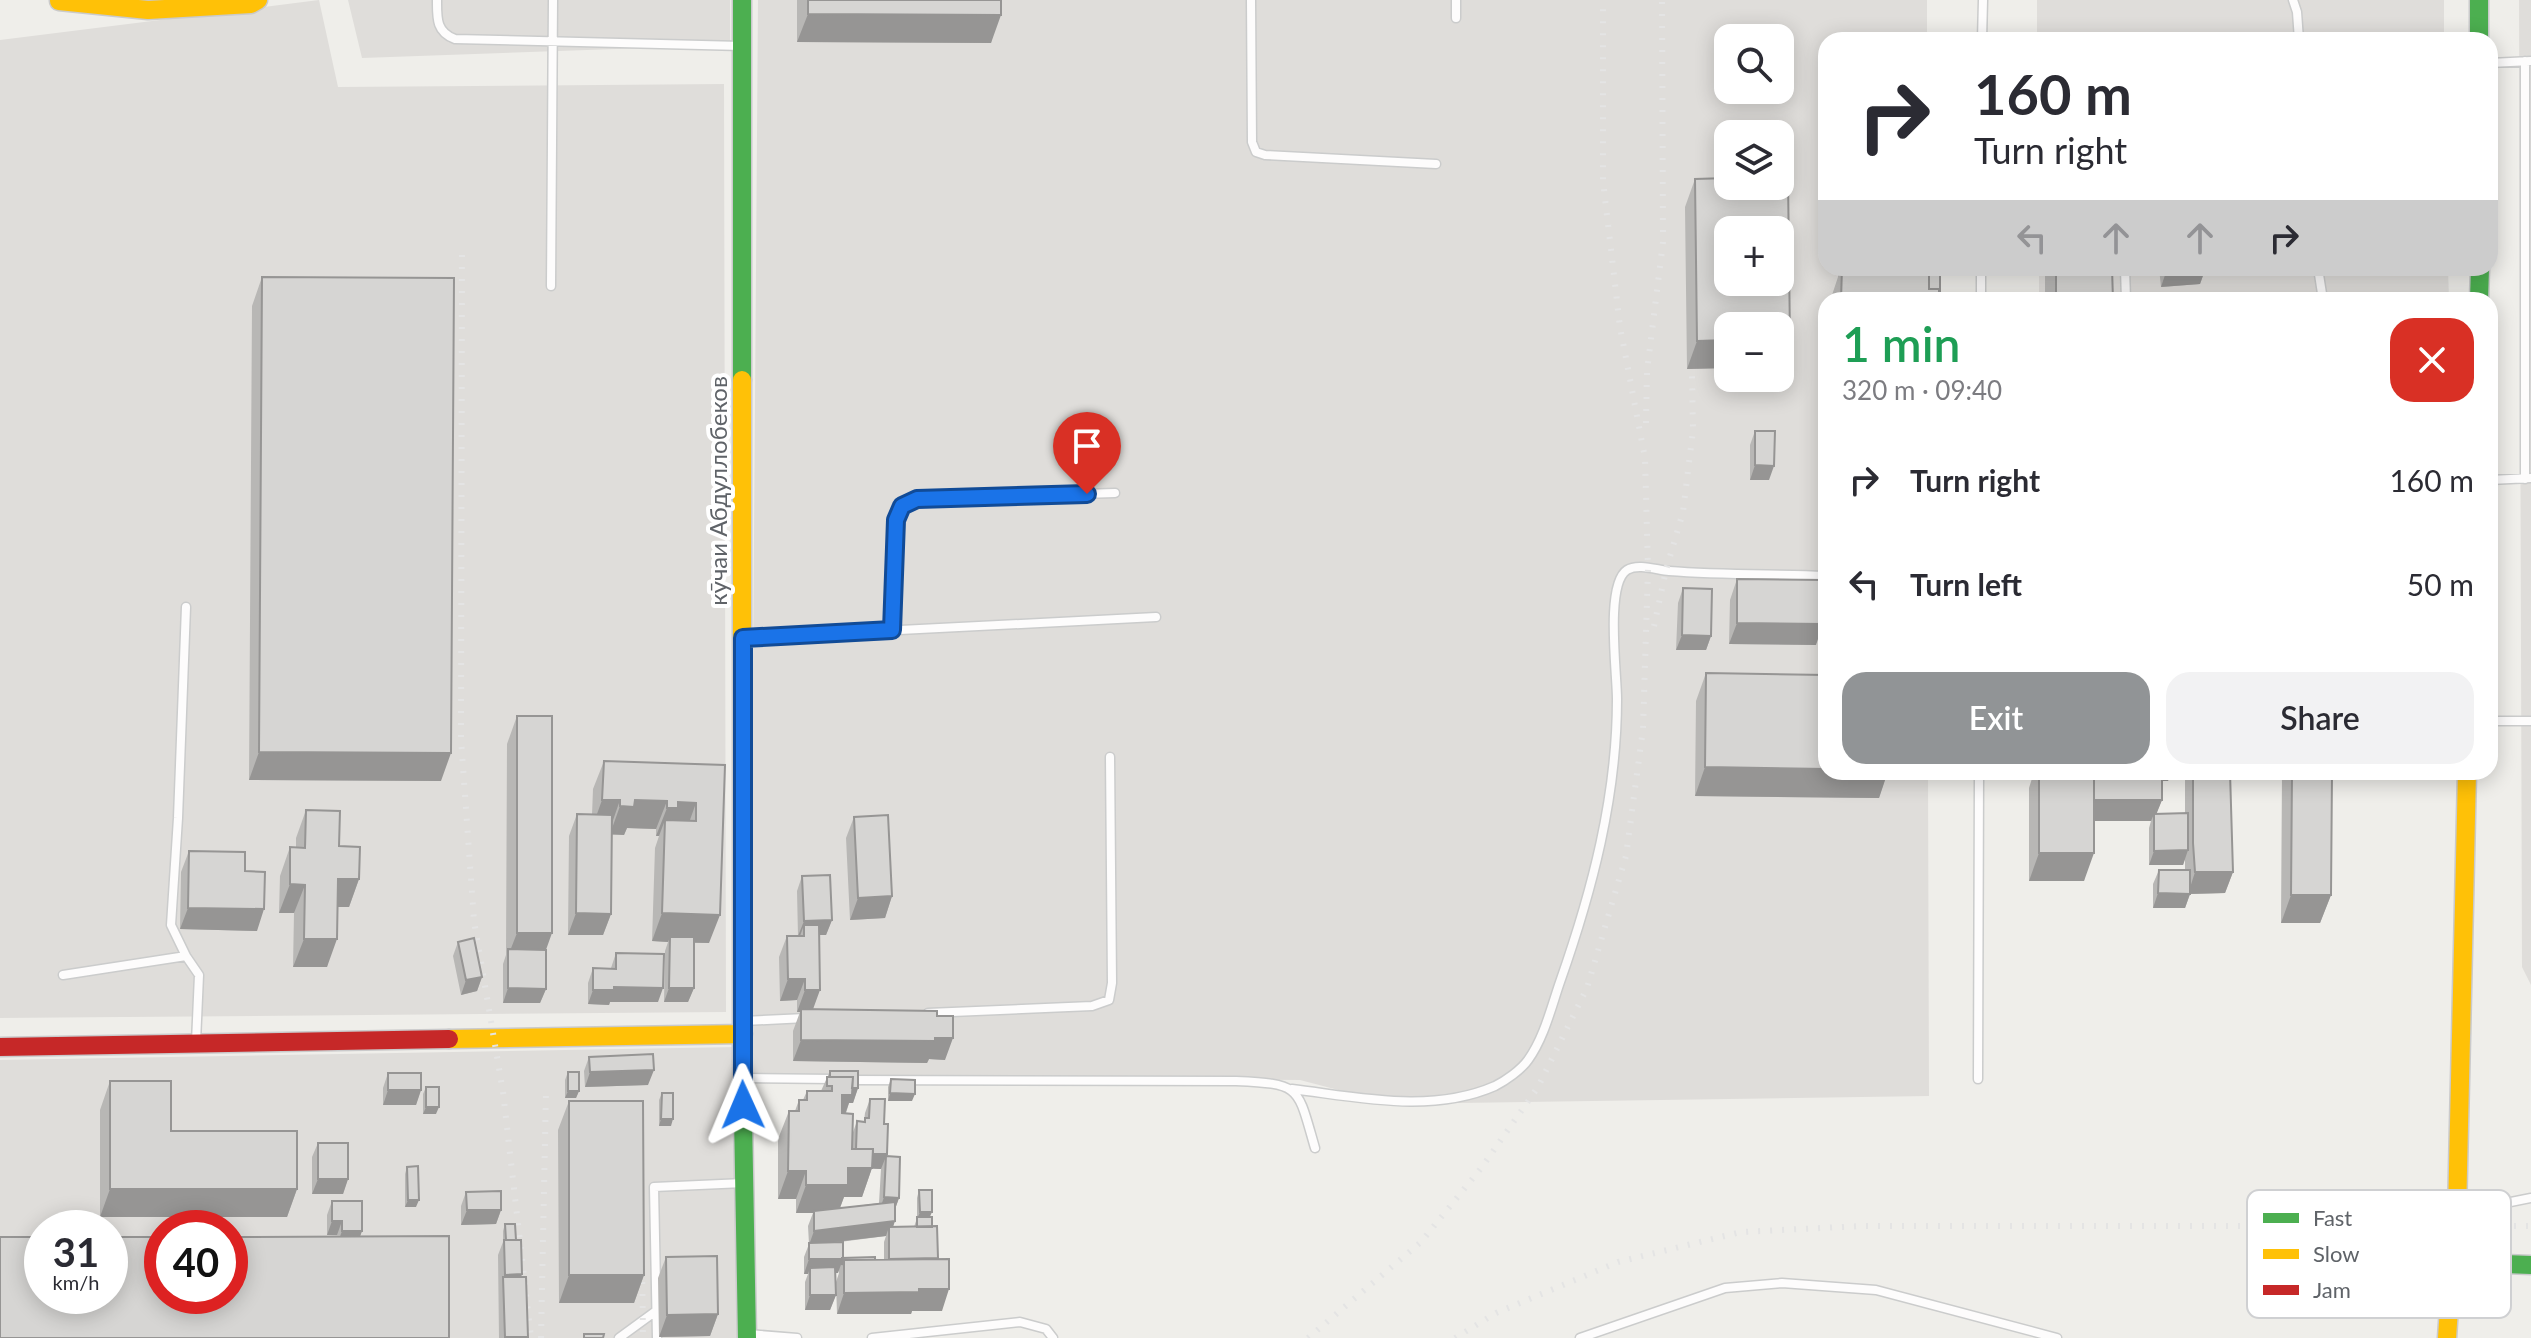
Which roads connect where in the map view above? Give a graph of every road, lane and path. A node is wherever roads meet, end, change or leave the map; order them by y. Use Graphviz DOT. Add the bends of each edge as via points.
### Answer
graph roads {
  1 [pos="258,0"];
  2 [pos="437,0"];
  3 [pos="553,0"];
  4 [pos="742,0"];
  5 [pos="1251,0"];
  6 [pos="1456,0"];
  7 [pos="1983,0"];
  8 [pos="2293,0"];
  9 [pos="2479,0"];
  10 [pos="59,1"];
  11 [pos="1456,18"];
  12 [pos="1982,32"];
  13 [pos="2298,32"];
  14 [pos="2479,32"];
  15 [pos="553,41"];
  16 [pos="742,46"];
  17 [pos="2528,61"];
  18 [pos="2498,63"];
  19 [pos="1436,164"];
  20 [pos="551,286"];
  21 [pos="2528,478"];
  22 [pos="2498,480"];
  23 [pos="1115,493"];
  24 [pos="1818,576"];
  25 [pos="186,607"];
  26 [pos="1156,617"];
  27 [pos="892,630"];
  28 [pos="743,638"];
  29 [pos="2498,721"];
  30 [pos="2531,721"];
  31 [pos="1110,757"];
  32 [pos="1979,780"];
  33 [pos="2467,780"];
  34 [pos="186,956"];
  35 [pos="63,975"];
  36 [pos="918,1014"];
  37 [pos="823,1018"];
  38 [pos="743,1027"];
  39 [pos="196,1043"];
  40 [pos="0,1047"];
  41 [pos="742,1078"];
  42 [pos="1978,1079"];
  43 [pos="1292,1089"];
  44 [pos="1315,1148"];
  45 [pos="744,1183"];
  46 [pos="2458,1190"];
  47 [pos="2531,1198"];
  48 [pos="2511,1202"];
  49 [pos="2511,1264"];
  50 [pos="2531,1265"];
  51 [pos="656,1311"];
  52 [pos="2448,1318"];
  53 [pos="747,1336"];
  54 [pos="619,1338"];
  55 [pos="657,1338"];
  56 [pos="797,1338"];
  57 [pos="872,1338"];
  58 [pos="1053,1338"];
  59 [pos="1580,1338"];
  60 [pos="2057,1338"];
  61 [pos="2447,1338"];
  1 -- 10 [label="street" via="148,10"];
  2 -- 15 [label="lane" via="437,23 444,35 455,39"];
  3 -- 15 [label="lane"];
  4 -- 16 [label="street, кӯчаи Абдуллобеков"];
  5 -- 19 [label="lane" via="1256,152"];
  6 -- 11 [label="lane"];
  7 -- 12 [label="lane"];
  8 -- 13 [label="lane"];
  9 -- 14 [label="street"];
  15 -- 16 [label="lane"];
  15 -- 20 [label="lane"];
  16 -- 28 [label="street, кӯчаи Абдуллобеков"];
  17 -- 18 [label="lane"];
  17 -- 21 [label="lane"];
  21 -- 22 [label="lane"];
  23 -- 27 [label="lane" via="917,499 902,506 896,520"];
  24 -- 43 [label="lane" via="1636,568 1626,570 1617,583 1611,787 1597,863 1579,928 1527,1062 1498,1085 1437,1101"];
  25 -- 34 [label="lane" via="171,925"];
  26 -- 27 [label="lane"];
  27 -- 28 [label="lane"];
  28 -- 38 [label="street, кӯчаи Абдуллобеков"];
  29 -- 30 [label="lane"];
  31 -- 36 [label="lane" via="1109,1000 1092,1006"];
  32 -- 42 [label="lane"];
  33 -- 46 [label="street"];
  34 -- 35 [label="lane"];
  34 -- 39 [label="lane" via="199,975"];
  37 -- 38 [label="lane"];
  38 -- 39 [label="street"];
  38 -- 41 [label="street, кӯчаи Абдуллобеков"];
  39 -- 40 [label="street"];
  41 -- 43 [label="lane" via="1236,1081"];
  41 -- 45 [label="street, кӯчаи Абдуллобеков"];
  43 -- 44 [label="lane"];
  45 -- 51 [label="lane" via="654,1187"];
  45 -- 53 [label="street, кӯчаи Абдуллобеков"];
  47 -- 48 [label="lane"];
  49 -- 50 [label="street"];
  51 -- 54 [label="lane"];
  51 -- 55 [label="lane"];
  52 -- 61 [label="street"];
  53 -- 56 [label="lane"];
  57 -- 58 [label="lane" via="1020,1322 1046,1329"];
  59 -- 60 [label="lane" via="1725,1288 1782,1283 1876,1290"];
}
